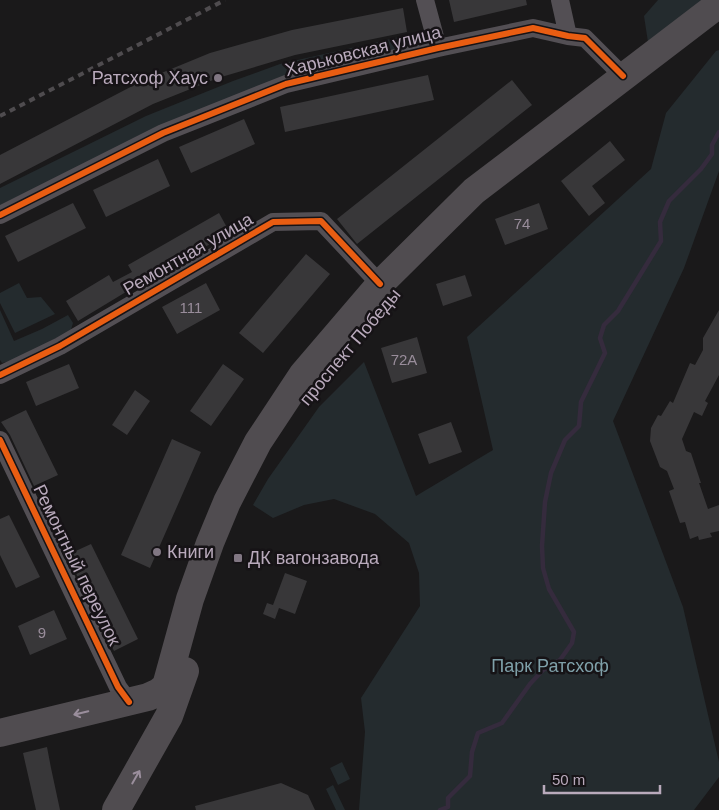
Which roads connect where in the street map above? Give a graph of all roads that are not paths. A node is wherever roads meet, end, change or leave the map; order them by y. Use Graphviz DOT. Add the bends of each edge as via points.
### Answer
graph roads {
  1 [pos="425,0"];
  2 [pos="560,0"];
  3 [pos="719,4"];
  4 [pos="719,23"];
  5 [pos="568,36"];
  6 [pos="438,48"];
  7 [pos="629,83"];
  8 [pos="0,215"];
  9 [pos="380,284"];
  10 [pos="0,375"];
  11 [pos="0,440"];
  12 [pos="129,702"];
  13 [pos="0,733"];
  14 [pos="154,743"];
  15 [pos="116,810"];
  1 -- 6 [label="street"];
  2 -- 5 [label="street"];
  3 -- 7 [label="main road, проспект Победы"];
  4 -- 7 [label="main road, проспект Победы"];
  5 -- 6 [label="street, Харьковская улица" via="533,28"];
  5 -- 7 [label="street, Харьковская улица" via="585,38"];
  6 -- 8 [label="street, Харьковская улица" via="278,87 162,133"];
  7 -- 9 [label="main road, проспект Победы" via="474,191"];
  7 -- 14 [label="main road, проспект Победы" via="485,202 393,294 308,391 259,470 222,551 170,716"];
  9 -- 10 [label="street, Ремонтная улица" via="321,221 273,222 60,346"];
  9 -- 12 [label="main road, проспект Победы" via="303,374 246,462 210,543 166,686 148,697"];
  11 -- 12 [label="street, Ремонтный переулок" via="118,687"];
  12 -- 13 [label="main road, one-way"];
  12 -- 14 [label="main road" via="141,710 149,723"];
  15 -- 14 [label="main road, проспект Победы, one-way"];
}
